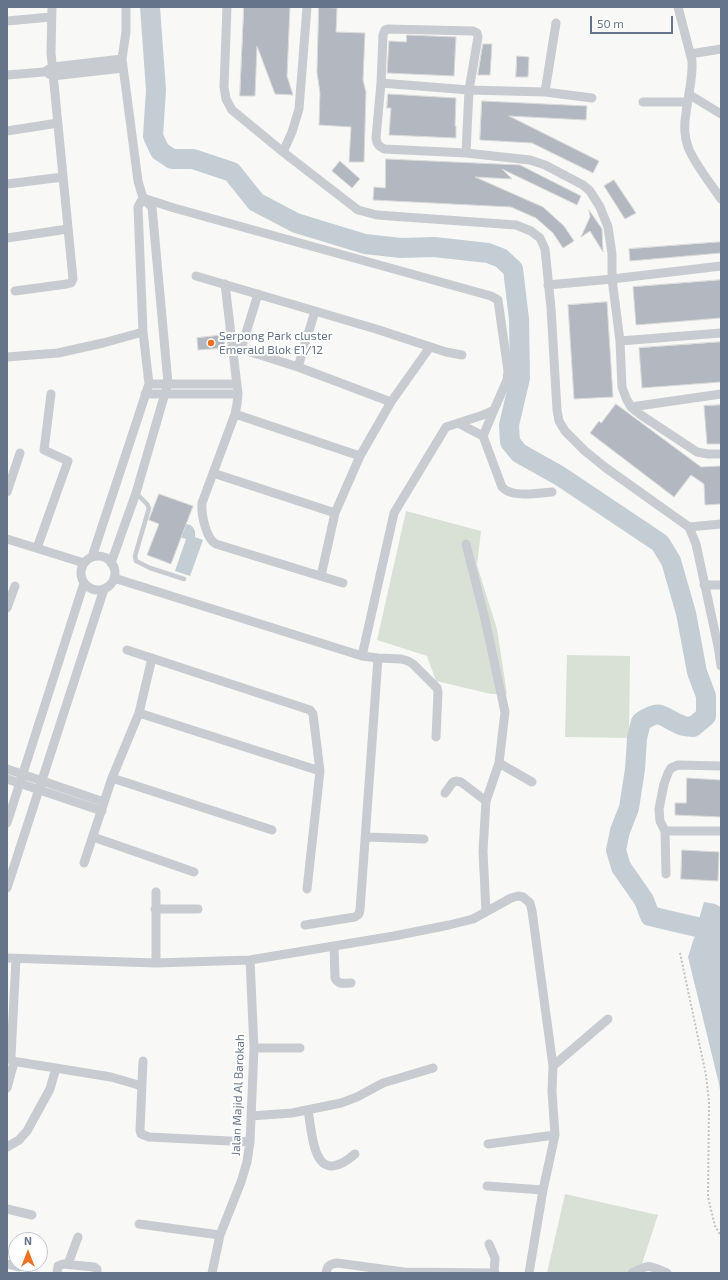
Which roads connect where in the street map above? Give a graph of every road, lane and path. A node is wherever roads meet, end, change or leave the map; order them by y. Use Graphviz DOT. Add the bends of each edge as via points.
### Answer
graph roads {
  1 [pos="52,7"];
  2 [pos="126,7"];
  3 [pos="228,7"];
  4 [pos="307,7"];
  5 [pos="678,7"];
  6 [pos="52,17"];
  7 [pos="7,21"];
  8 [pos="556,24"];
  9 [pos="721,49"];
  10 [pos="690,54"];
  11 [pos="122,64"];
  12 [pos="53,71"];
  13 [pos="7,75"];
  14 [pos="381,83"];
  15 [pos="469,90"];
  16 [pos="545,92"];
  17 [pos="592,98"];
  18 [pos="689,98"];
  19 [pos="643,102"];
  20 [pos="721,114"];
  21 [pos="58,123"];
  22 [pos="7,132"];
  23 [pos="283,152"];
  24 [pos="466,153"];
  25 [pos="63,177"];
  26 [pos="7,184"];
  27 [pos="143,198"];
  28 [pos="721,199"];
  29 [pos="68,229"];
  30 [pos="7,238"];
  31 [pos="721,266"];
  32 [pos="196,276"];
  33 [pos="612,279"];
  34 [pos="224,284"];
  35 [pos="548,286"];
  36 [pos="15,291"];
  37 [pos="258,294"];
  38 [pos="315,311"];
  39 [pos="143,332"];
  40 [pos="721,333"];
  41 [pos="620,341"];
  42 [pos="232,346"];
  43 [pos="430,347"];
  44 [pos="241,349"];
  45 [pos="462,355"];
  46 [pos="7,357"];
  47 [pos="298,367"];
  48 [pos="168,383"];
  49 [pos="149,384"];
  50 [pos="236,384"];
  51 [pos="52,394"];
  52 [pos="145,394"];
  53 [pos="165,394"];
  54 [pos="238,394"];
  55 [pos="721,394"];
  56 [pos="391,402"];
  57 [pos="631,407"];
  58 [pos="494,410"];
  59 [pos="235,414"];
  60 [pos="458,423"];
  61 [pos="483,436"];
  62 [pos="20,453"];
  63 [pos="721,454"];
  64 [pos="360,456"];
  65 [pos="213,473"];
  66 [pos="7,492"];
  67 [pos="552,492"];
  68 [pos="136,493"];
  69 [pos="335,513"];
  70 [pos="721,524"];
  71 [pos="689,527"];
  72 [pos="7,539"];
  73 [pos="466,544"];
  74 [pos="36,548"];
  75 [pos="92,557"];
  76 [pos="84,563"];
  77 [pos="111,563"];
  78 [pos="321,576"];
  79 [pos="114,578"];
  80 [pos="184,579"];
  81 [pos="84,583"];
  82 [pos="343,584"];
  83 [pos="704,585"];
  84 [pos="721,585"];
  85 [pos="16,586"];
  86 [pos="104,589"];
  87 [pos="8,604"];
  88 [pos="720,646"];
  89 [pos="127,650"];
  90 [pos="362,656"];
  91 [pos="152,658"];
  92 [pos="378,658"];
  93 [pos="721,666"];
  94 [pos="140,713"];
  95 [pos="436,736"];
  96 [pos="500,763"];
  97 [pos="721,766"];
  98 [pos="7,769"];
  99 [pos="320,771"];
  100 [pos="112,778"];
  101 [pos="7,779"];
  102 [pos="22,779"];
  103 [pos="532,782"];
  104 [pos="40,785"];
  105 [pos="445,793"];
  106 [pos="486,801"];
  107 [pos="103,806"];
  108 [pos="7,822"];
  109 [pos="272,830"];
  110 [pos="665,832"];
  111 [pos="721,832"];
  112 [pos="93,837"];
  113 [pos="366,837"];
  114 [pos="424,839"];
  115 [pos="84,863"];
  116 [pos="194,872"];
  117 [pos="666,874"];
  118 [pos="7,888"];
  119 [pos="307,889"];
  120 [pos="156,892"];
  121 [pos="155,909"];
  122 [pos="198,909"];
  123 [pos="486,912"];
  124 [pos="305,925"];
  125 [pos="334,946"];
  126 [pos="680,953"];
  127 [pos="11,958"];
  128 [pos="250,960"];
  129 [pos="156,963"];
  130 [pos="351,983"];
  131 [pos="608,1019"];
  132 [pos="254,1048"];
  133 [pos="300,1048"];
  134 [pos="143,1061"];
  135 [pos="14,1062"];
  136 [pos="553,1066"];
  137 [pos="56,1068"];
  138 [pos="433,1068"];
  139 [pos="142,1086"];
  140 [pos="7,1088"];
  141 [pos="308,1110"];
  142 [pos="251,1116"];
  143 [pos="555,1135"];
  144 [pos="250,1142"];
  145 [pos="488,1144"];
  146 [pos="7,1147"];
  147 [pos="355,1154"];
  148 [pos="487,1186"];
  149 [pos="543,1190"];
  150 [pos="7,1209"];
  151 [pos="32,1215"];
  152 [pos="140,1224"];
  153 [pos="220,1235"];
  154 [pos="721,1236"];
  155 [pos="78,1237"];
  156 [pos="489,1244"];
  157 [pos="68,1264"];
  158 [pos="57,1273"];
  159 [pos="97,1273"];
  160 [pos="212,1273"];
  161 [pos="326,1273"];
  162 [pos="495,1273"];
  163 [pos="528,1273"];
  164 [pos="632,1273"];
  165 [pos="667,1273"];
  1 -- 6 [label="street"];
  2 -- 11 [label="street"];
  3 -- 23 [label="street" via="224,87 226,99 232,110"];
  4 -- 23 [label="street" via="299,109"];
  5 -- 10 [label="street"];
  6 -- 7 [label="street"];
  6 -- 12 [label="street"];
  8 -- 16 [label="street"];
  9 -- 10 [label="street"];
  10 -- 18 [label="street" via="692,69"];
  11 -- 12 [label="street"];
  11 -- 27 [label="street" via="138,181"];
  12 -- 13 [label="street"];
  12 -- 21 [label="street"];
  14 -- 15 [label="street"];
  14 -- 15 [label="street" via="385,30 473,31 477,33 478,38"];
  14 -- 24 [label="street" via="376,138 380,147"];
  15 -- 16 [label="street"];
  15 -- 24 [label="street"];
  16 -- 17 [label="street"];
  18 -- 19 [label="street"];
  18 -- 20 [label="street"];
  18 -- 28 [label="street" via="684,126 688,146"];
  21 -- 22 [label="street"];
  21 -- 25 [label="street"];
  23 -- 35 [label="street" via="358,210 366,213 523,226 543,243"];
  24 -- 33 [label="street" via="538,162 590,190 608,227"];
  25 -- 26 [label="street"];
  25 -- 29 [label="street"];
  27 -- 39 [label="street" via="138,207"];
  27 -- 48 [label="street" via="152,207"];
  27 -- 58 [label="street" via="495,298 499,303 508,376"];
  29 -- 30 [label="street"];
  29 -- 36 [label="street" via="73,279 71,282"];
  31 -- 33 [label="street"];
  32 -- 34 [label="street"];
  33 -- 35 [label="street"];
  33 -- 41 [label="street"];
  34 -- 37 [label="street"];
  34 -- 42 [label="street"];
  35 -- 71 [label="street" via="559,421 565,431 596,460"];
  37 -- 38 [label="street"];
  37 -- 44 [label="street"];
  38 -- 43 [label="street"];
  38 -- 47 [label="street"];
  39 -- 46 [label="street" via="58,353"];
  39 -- 49 [label="street"];
  40 -- 41 [label="street"];
  41 -- 57 [label="street" via="622,387"];
  42 -- 44 [label="street"];
  42 -- 50 [label="street"];
  43 -- 45 [label="street"];
  43 -- 56 [label="street"];
  44 -- 47 [label="street"];
  47 -- 56 [label="street"];
  48 -- 49 [label="street"];
  48 -- 50 [label="street"];
  48 -- 53 [label="street"];
  49 -- 52 [label="street"];
  50 -- 54 [label="street"];
  51 -- 74 [label="street" via="44,450 68,461"];
  52 -- 53 [label="street"];
  52 -- 75 [label="street"];
  53 -- 54 [label="street"];
  53 -- 68 [label="street"];
  54 -- 59 [label="street"];
  55 -- 57 [label="street"];
  56 -- 64 [label="street"];
  57 -- 63 [label="street" via="697,452"];
  58 -- 60 [label="street"];
  58 -- 61 [label="street"];
  59 -- 64 [label="street"];
  59 -- 65 [label="street"];
  60 -- 61 [label="street"];
  60 -- 90 [label="street" via="446,427 394,513"];
  61 -- 67 [label="street" via="505,491 512,494"];
  62 -- 66 [label="street"];
  64 -- 69 [label="street"];
  65 -- 69 [label="street"];
  65 -- 78 [label="street" via="202,508 211,542"];
  68 -- 77 [label="street"];
  68 -- 80 [label="lane" via="149,508 135,556 136,561"];
  69 -- 78 [label="street"];
  70 -- 71 [label="street"];
  71 -- 83 [label="street" via="696,544"];
  72 -- 74 [label="street"];
  73 -- 96 [label="street" via="505,712"];
  74 -- 76 [label="street"];
  75 -- 76 [label="street"];
  75 -- 77 [label="street" via="103,557"];
  76 -- 81 [label="street" via="81,573"];
  77 -- 79 [label="street" via="114,567"];
  78 -- 82 [label="street"];
  79 -- 86 [label="street"];
  79 -- 90 [label="street"];
  81 -- 86 [label="street" via="93,589"];
  81 -- 102 [label="street"];
  83 -- 84 [label="street"];
  83 -- 88 [label="street"];
  85 -- 87 [label="street"];
  86 -- 104 [label="street"];
  88 -- 93 [label="street"];
  89 -- 91 [label="street"];
  90 -- 92 [label="street"];
  91 -- 94 [label="street"];
  91 -- 99 [label="street" via="310,710 315,719"];
  92 -- 95 [label="street" via="402,659 414,664 437,688"];
  92 -- 113 [label="street"];
  94 -- 99 [label="street"];
  94 -- 100 [label="street"];
  96 -- 103 [label="street"];
  96 -- 106 [label="street"];
  97 -- 110 [label="street" via="671,768 664,784 659,809 660,821"];
  98 -- 102 [label="street"];
  99 -- 119 [label="street"];
  100 -- 107 [label="street"];
  100 -- 109 [label="street"];
  101 -- 102 [label="street"];
  102 -- 104 [label="street"];
  102 -- 108 [label="street"];
  104 -- 107 [label="street"];
  104 -- 118 [label="street"];
  105 -- 106 [label="street" via="456,781"];
  106 -- 123 [label="street" via="483,851"];
  107 -- 112 [label="street"];
  110 -- 111 [label="street"];
  110 -- 117 [label="street"];
  112 -- 115 [label="street"];
  112 -- 116 [label="street"];
  113 -- 114 [label="street"];
  113 -- 124 [label="street" via="359,914 355,917"];
  120 -- 121 [label="street"];
  121 -- 122 [label="street"];
  121 -- 129 [label="street"];
  123 -- 125 [label="street" via="472,920"];
  123 -- 136 [label="street" via="518,896 530,903"];
  125 -- 128 [label="street"];
  125 -- 130 [label="street" via="335,978 341,983"];
  126 -- 154 [label="path" via="707,1081 708,1197 715,1226"];
  127 -- 129 [label="street"];
  127 -- 135 [label="street" via="11,1056"];
  128 -- 129 [label="street"];
  128 -- 132 [label="street, Jalan Majid Al Barokah"];
  131 -- 136 [label="street"];
  132 -- 133 [label="street"];
  132 -- 142 [label="street, Jalan Majid Al Barokah"];
  134 -- 139 [label="street"];
  135 -- 137 [label="street"];
  135 -- 140 [label="street"];
  136 -- 143 [label="street"];
  137 -- 139 [label="street" via="111,1077"];
  137 -- 146 [label="street" via="50,1089 27,1131 19,1140"];
  138 -- 141 [label="street" via="383,1083 341,1103"];
  139 -- 144 [label="street" via="140,1130 143,1136"];
  141 -- 142 [label="street"];
  141 -- 147 [label="street" via="314,1145 325,1165 339,1165"];
  142 -- 144 [label="street, Jalan Majid Al Barokah"];
  143 -- 145 [label="street"];
  143 -- 149 [label="street"];
  144 -- 153 [label="street, Jalan Majid Al Barokah" via="241,1182"];
  148 -- 149 [label="street"];
  149 -- 163 [label="street"];
  150 -- 151 [label="street"];
  152 -- 153 [label="street"];
  153 -- 160 [label="street, Jalan Majid Al Barokah"];
  155 -- 157 [label="street"];
  156 -- 162 [label="street" via="495,1258"];
  157 -- 158 [label="street" via="60,1264"];
  157 -- 159 [label="street" via="94,1267"];
  161 -- 162 [label="street" via="331,1264 337,1263 404,1272"];
  164 -- 165 [label="street" via="650,1266"];
}
